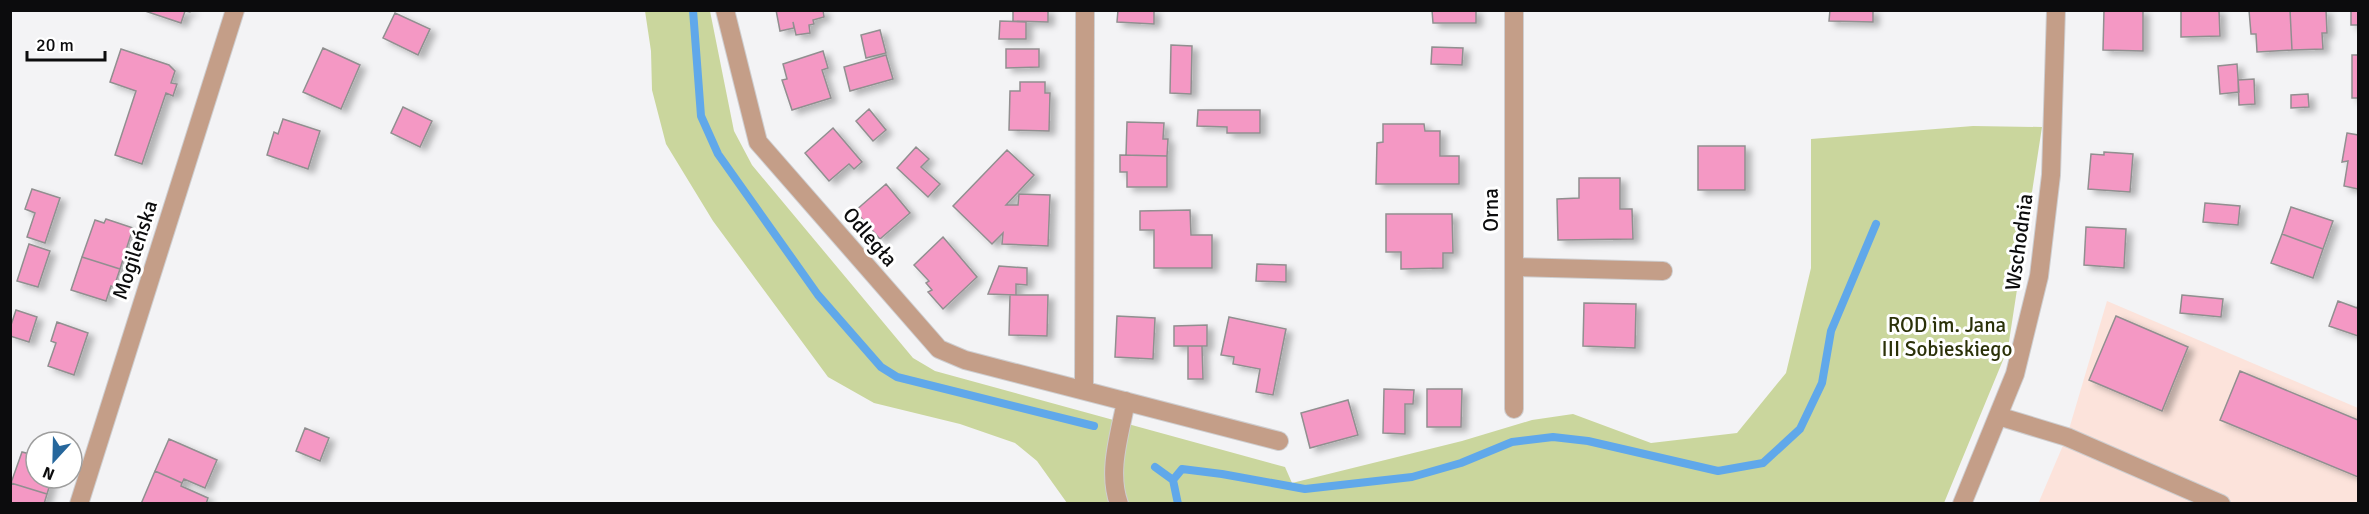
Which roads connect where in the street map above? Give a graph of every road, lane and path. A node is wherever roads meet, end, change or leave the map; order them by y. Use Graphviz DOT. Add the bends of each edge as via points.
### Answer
graph roads {
  1 [pos="235,10"];
  2 [pos="725,10"];
  3 [pos="1085,10"];
  4 [pos="1514,10"];
  5 [pos="2056,10"];
  6 [pos="1514,267"];
  7 [pos="1663,271"];
  8 [pos="1084,390"];
  9 [pos="1126,401"];
  10 [pos="1514,409"];
  11 [pos="1998,416"];
  12 [pos="1280,441"];
  13 [pos="79,504"];
  14 [pos="1119,504"];
  15 [pos="1962,504"];
  16 [pos="2221,504"];
  1 -- 13 [label="street, Mogileńska"];
  2 -- 8 [label="street, Odległa" via="758,142 939,349 965,360"];
  3 -- 8 [label="street"];
  4 -- 6 [label="street, Orna"];
  5 -- 11 [label="street, Wschodnia" via="2051,175 2039,276 2015,374"];
  6 -- 7 [label="street"];
  6 -- 10 [label="street, Orna"];
  8 -- 9 [label="street, Odległa"];
  9 -- 12 [label="street, Odległa"];
  9 -- 14 [label="street" via="1113,470"];
  11 -- 15 [label="street, Wschodnia"];
  11 -- 16 [label="street" via="2067,436"];
}
